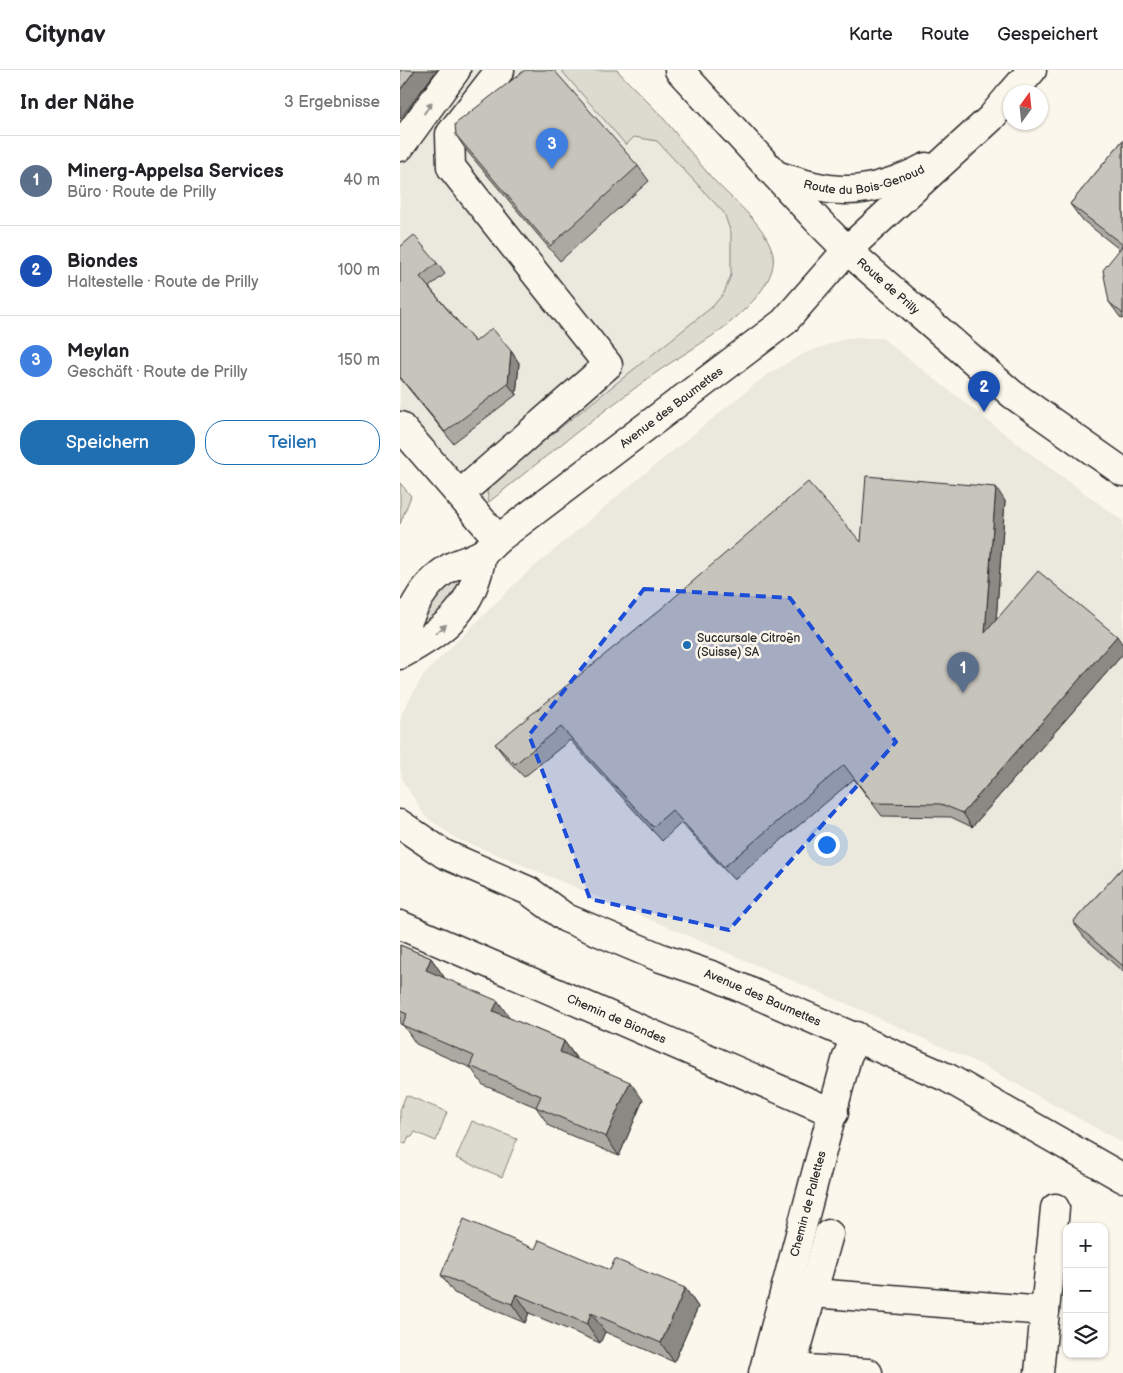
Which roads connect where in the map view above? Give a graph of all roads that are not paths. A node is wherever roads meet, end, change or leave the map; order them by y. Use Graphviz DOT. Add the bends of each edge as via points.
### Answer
graph roads {
  1 [pos="456,70"];
  2 [pos="500,70"];
  3 [pos="680,70"];
  4 [pos="1032,70"];
  5 [pos="1020,85"];
  6 [pos="1003,104"];
  7 [pos="400,147"];
  8 [pos="950,156"];
  9 [pos="776,175"];
  10 [pos="847,250"];
  11 [pos="400,426"];
  12 [pos="1123,472"];
  13 [pos="460,494"];
  14 [pos="490,546"];
  15 [pos="400,644"];
  16 [pos="400,655"];
  17 [pos="400,824"];
  18 [pos="400,925"];
  19 [pos="856,1036"];
  20 [pos="834,1113"];
  21 [pos="1123,1178"];
  22 [pos="1055,1208"];
  23 [pos="829,1234"];
  24 [pos="813,1293"];
  25 [pos="1045,1311"];
  26 [pos="791,1370"];
  27 [pos="763,1373"];
  28 [pos="868,1373"];
  29 [pos="1039,1373"];
  7 -- 1 [label="street, one-way"];
  2 -- 13 [label="street" via="450,134 451,167 608,365"];
  3 -- 9 [label="street, Route de Prilly"];
  4 -- 5 [label="street, Route du Bois-Genoud"];
  6 -- 8 [label="street, Route du Bois-Genoud"];
  8 -- 9 [label="street, Route du Bois-Genoud" via="900,181 845,190"];
  8 -- 10 [label="street, Route du Bois-Genoud"];
  9 -- 10 [label="street, Route de Prilly"];
  10 -- 12 [label="street, Route de Prilly" via="1012,394"];
  10 -- 14 [label="street, Avenue des Baumettes" via="784,322"];
  11 -- 13 [label="street"];
  13 -- 14 [label="street"];
  14 -- 15 [label="street, Avenue des Baumettes" via="448,568 432,582 417,601"];
  16 -- 14 [label="street, one-way" via="427,640 466,604"];
  17 -- 19 [label="street, Avenue des Baumettes" via="444,854 529,891 566,918"];
  18 -- 20 [label="street, Chemin de Biondes"];
  19 -- 20 [label="street, Chemin de Pallettes" via="847,1057"];
  19 -- 21 [label="street, Avenue des Baumettes" via="948,1078"];
  20 -- 27 [label="street, Chemin de Pallettes"];
  22 -- 25 [label="street"];
  23 -- 24 [label="street"];
  24 -- 25 [label="street"];
  24 -- 26 [label="street"];
  25 -- 29 [label="street"];
  26 -- 28 [label="street"];
}
